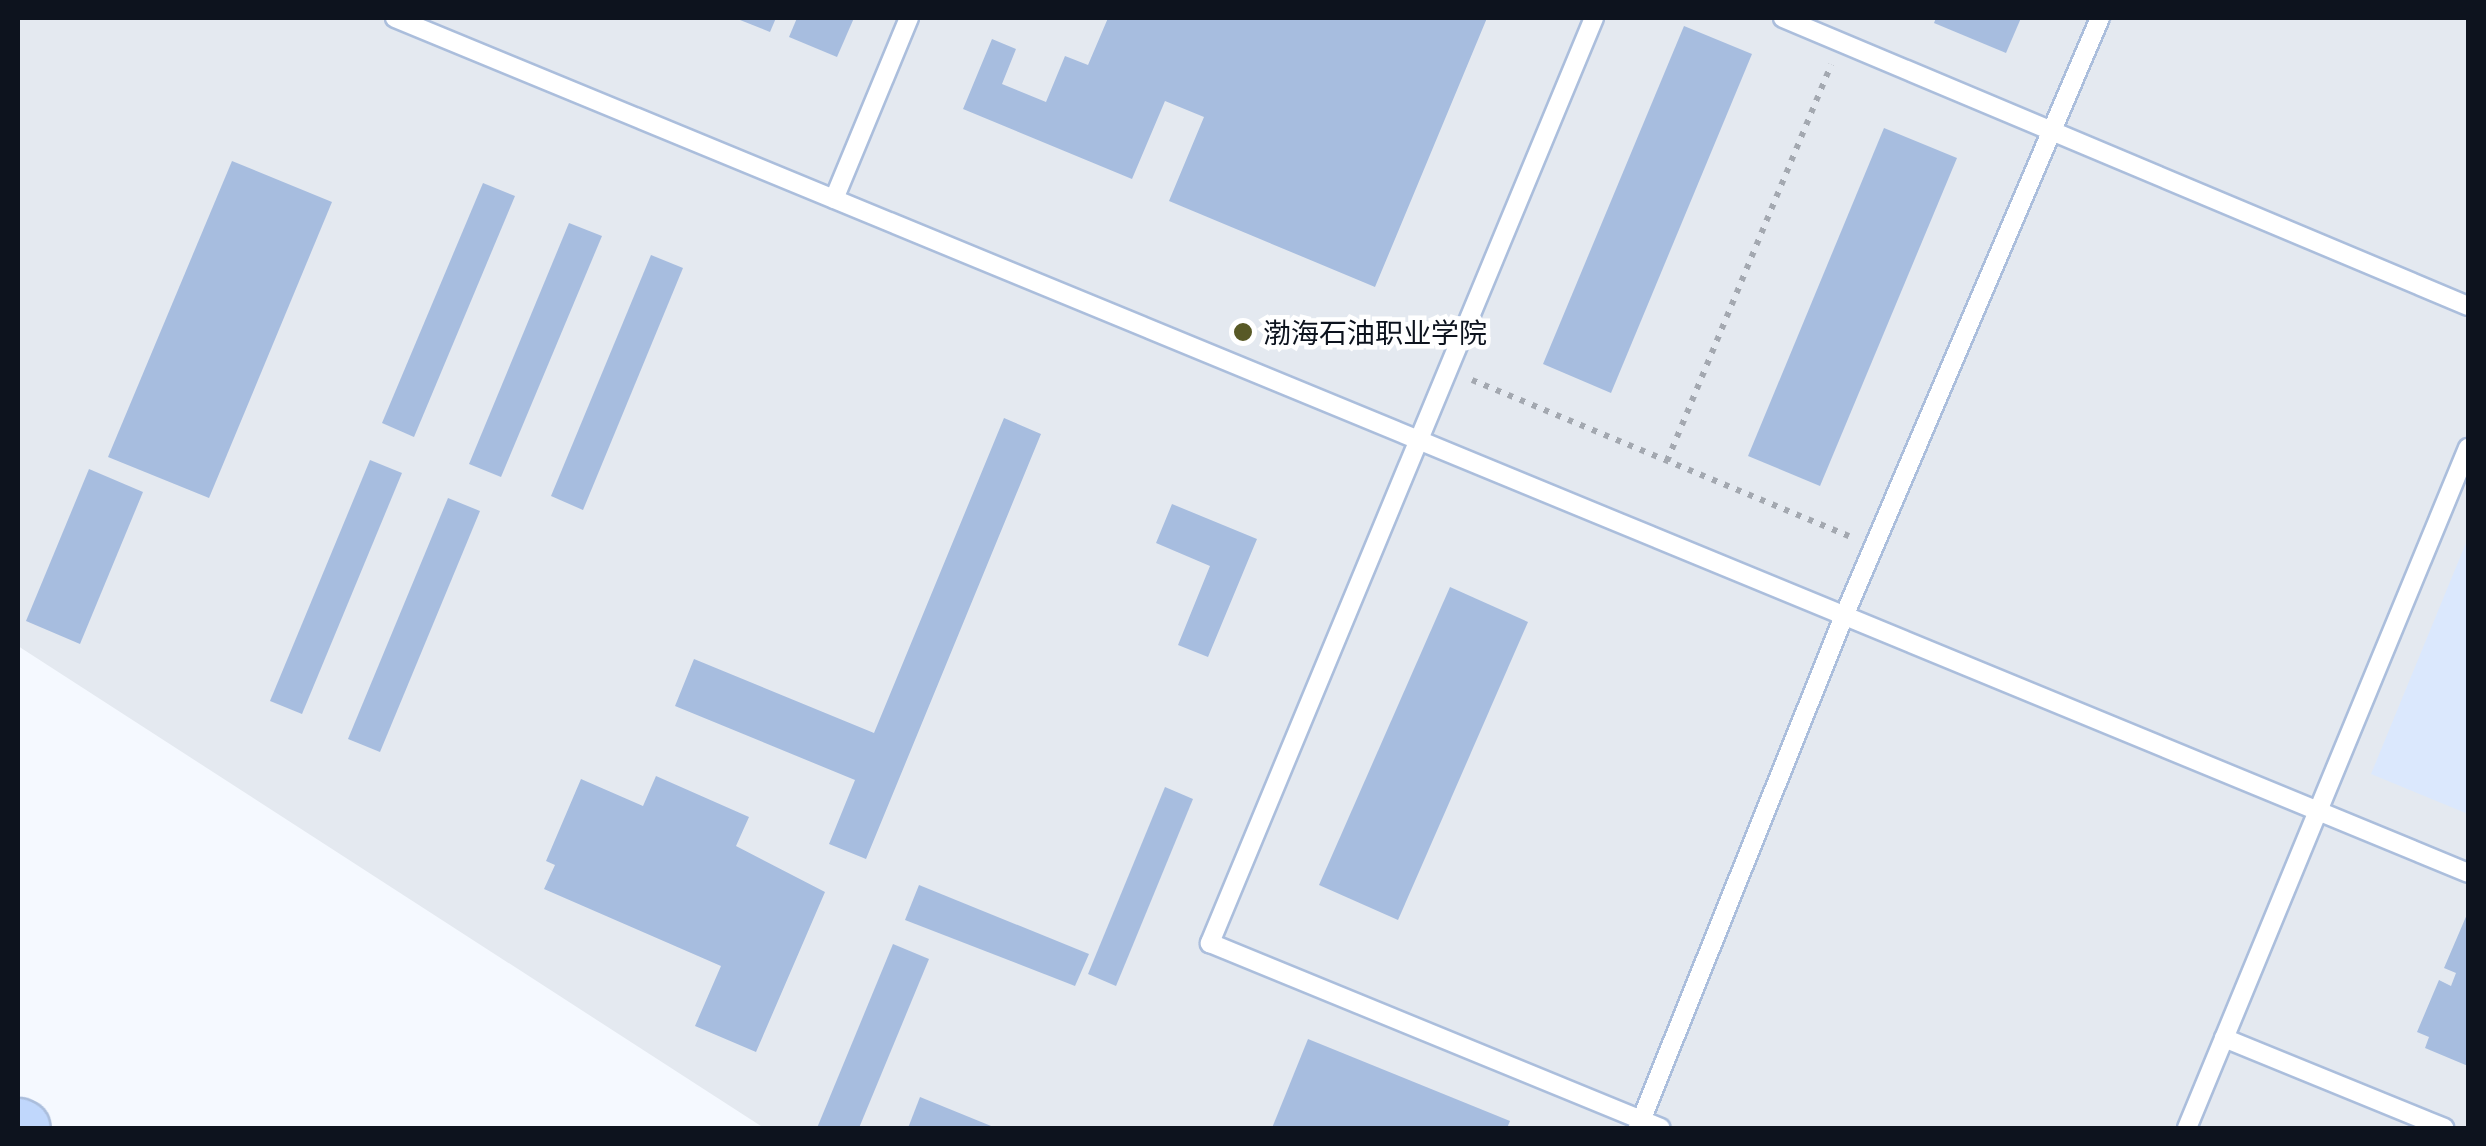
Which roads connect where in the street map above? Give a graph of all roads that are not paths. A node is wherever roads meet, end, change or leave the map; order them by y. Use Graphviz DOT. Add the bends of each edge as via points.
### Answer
graph roads {
  1 [pos="396,18"];
  2 [pos="909,18"];
  3 [pos="1594,18"];
  4 [pos="1782,18"];
  5 [pos="2100,18"];
  6 [pos="2051,132"];
  7 [pos="834,198"];
  8 [pos="2468,306"];
  9 [pos="1419,440"];
  10 [pos="2468,448"];
  11 [pos="1844,616"];
  12 [pos="2318,811"];
  13 [pos="2468,874"];
  14 [pos="2224,1038"];
  15 [pos="1638,1128"];
  16 [pos="1660,1128"];
  17 [pos="2187,1128"];
  18 [pos="2444,1128"];
  1 -- 7 [label="lane"];
  2 -- 7 [label="lane"];
  3 -- 9 [label="lane"];
  4 -- 6 [label="lane"];
  5 -- 6 [label="lane"];
  6 -- 8 [label="lane"];
  6 -- 11 [label="lane"];
  7 -- 9 [label="lane"];
  9 -- 11 [label="lane"];
  9 -- 16 [label="lane" via="1210,943"];
  10 -- 12 [label="lane"];
  11 -- 12 [label="lane"];
  11 -- 15 [label="lane"];
  12 -- 13 [label="lane"];
  12 -- 14 [label="lane"];
  14 -- 17 [label="lane"];
  14 -- 18 [label="lane"];
}
